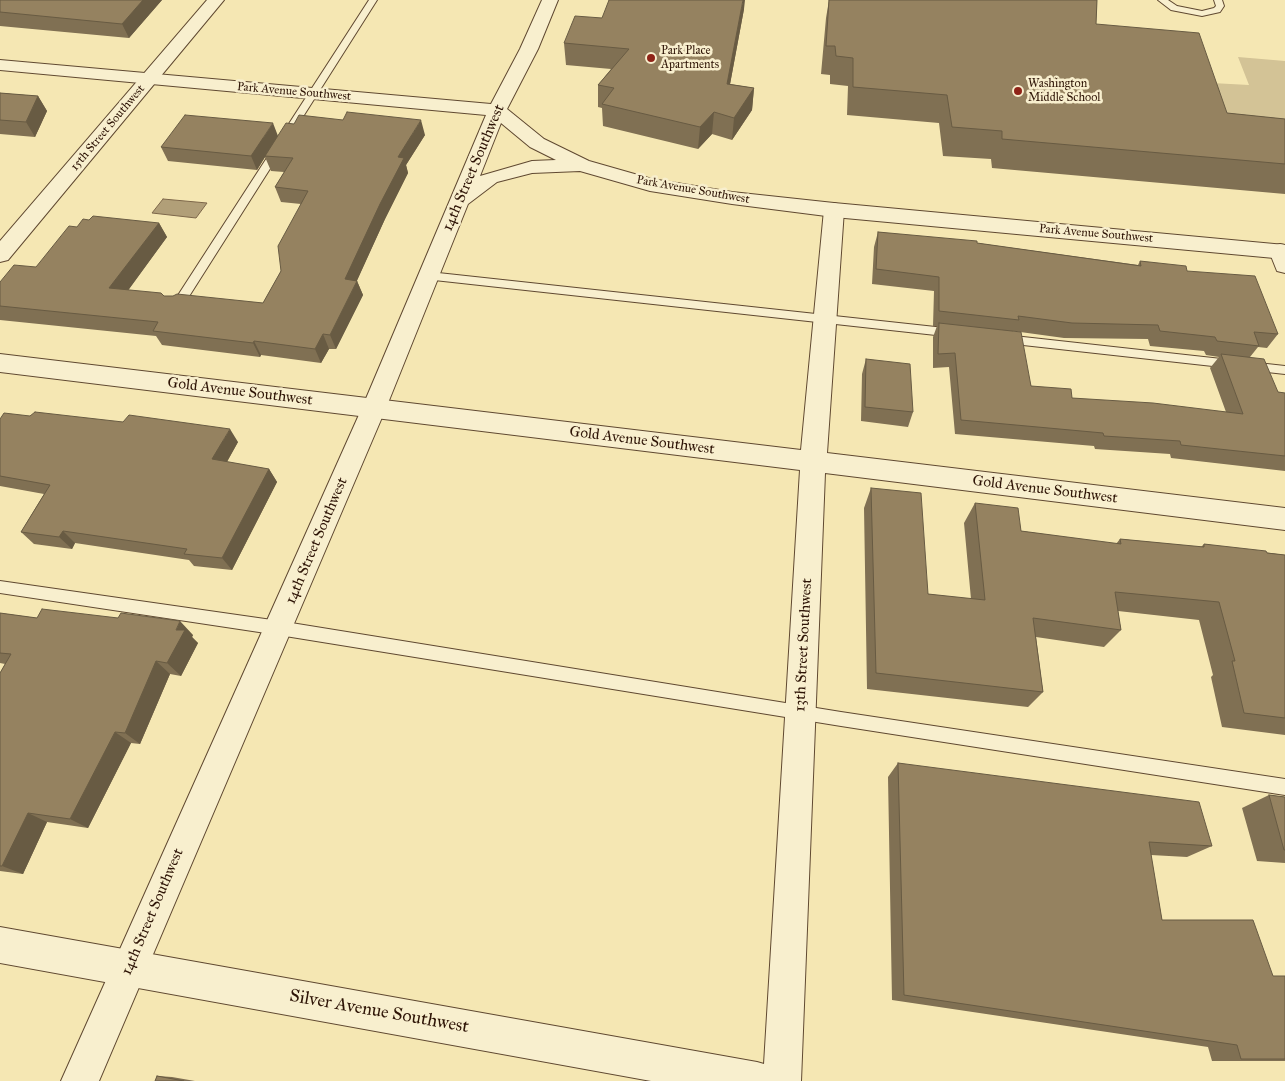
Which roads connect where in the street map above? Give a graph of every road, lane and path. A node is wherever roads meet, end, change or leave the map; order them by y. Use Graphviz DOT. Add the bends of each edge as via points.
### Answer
graph roads {
  1 [pos="216,0"];
  2 [pos="373,0"];
  3 [pos="550,0"];
  4 [pos="1162,0"];
  5 [pos="1218,0"];
  6 [pos="0,65"];
  7 [pos="150,79"];
  8 [pos="312,93"];
  9 [pos="497,110"];
  10 [pos="582,165"];
  11 [pos="460,201"];
  12 [pos="834,210"];
  13 [pos="0,255"];
  14 [pos="1283,256"];
  15 [pos="429,276"];
  16 [pos="177,306"];
  17 [pos="825,319"];
  18 [pos="962,334"];
  19 [pos="991,338"];
  20 [pos="0,363"];
  21 [pos="1285,370"];
  22 [pos="374,408"];
  23 [pos="813,462"];
  24 [pos="1285,519"];
  25 [pos="0,587"];
  26 [pos="280,628"];
  27 [pos="800,712"];
  28 [pos="1285,787"];
  29 [pos="0,945"];
  30 [pos="129,967"];
  31 [pos="80,1081"];
  32 [pos="757,1081"];
  33 [pos="782,1081"];
  1 -- 7 [label="street, 15th Street Southwest"];
  2 -- 8 [label="lane"];
  3 -- 9 [label="street, 14th Street Southwest"];
  4 -- 5 [label="lane" via="1182,11 1202,14 1217,10 1220,6"];
  6 -- 7 [label="street, Park Avenue Southwest"];
  7 -- 8 [label="street, Park Avenue Southwest"];
  7 -- 13 [label="street, 15th Street Southwest"];
  8 -- 9 [label="street, Park Avenue Southwest"];
  8 -- 16 [label="lane"];
  9 -- 10 [label="street, Park Avenue Southwest" via="537,143"];
  9 -- 11 [label="street, 14th Street Southwest"];
  10 -- 11 [label="street" via="532,167 490,178"];
  10 -- 12 [label="street, Park Avenue Southwest" via="650,185"];
  11 -- 15 [label="street, 14th Street Southwest"];
  12 -- 14 [label="street, Park Avenue Southwest"];
  12 -- 17 [label="street, 13th Street Southwest"];
  15 -- 17 [label="lane"];
  15 -- 22 [label="street, 14th Street Southwest"];
  17 -- 18 [label="lane"];
  17 -- 23 [label="street, 13th Street Southwest"];
  19 -- 21 [label="lane"];
  20 -- 22 [label="street, Gold Avenue Southwest"];
  22 -- 23 [label="street, Gold Avenue Southwest"];
  22 -- 26 [label="street, 14th Street Southwest"];
  23 -- 24 [label="street, Gold Avenue Southwest"];
  23 -- 27 [label="street, 13th Street Southwest"];
  25 -- 26 [label="lane"];
  26 -- 27 [label="lane"];
  26 -- 30 [label="street, 14th Street Southwest"];
  27 -- 28 [label="lane"];
  27 -- 33 [label="street, 13th Street Southwest"];
  29 -- 30 [label="street, Silver Avenue Southwest"];
  30 -- 31 [label="street, 14th Street Southwest"];
  30 -- 32 [label="street, Silver Avenue Southwest"];
}
